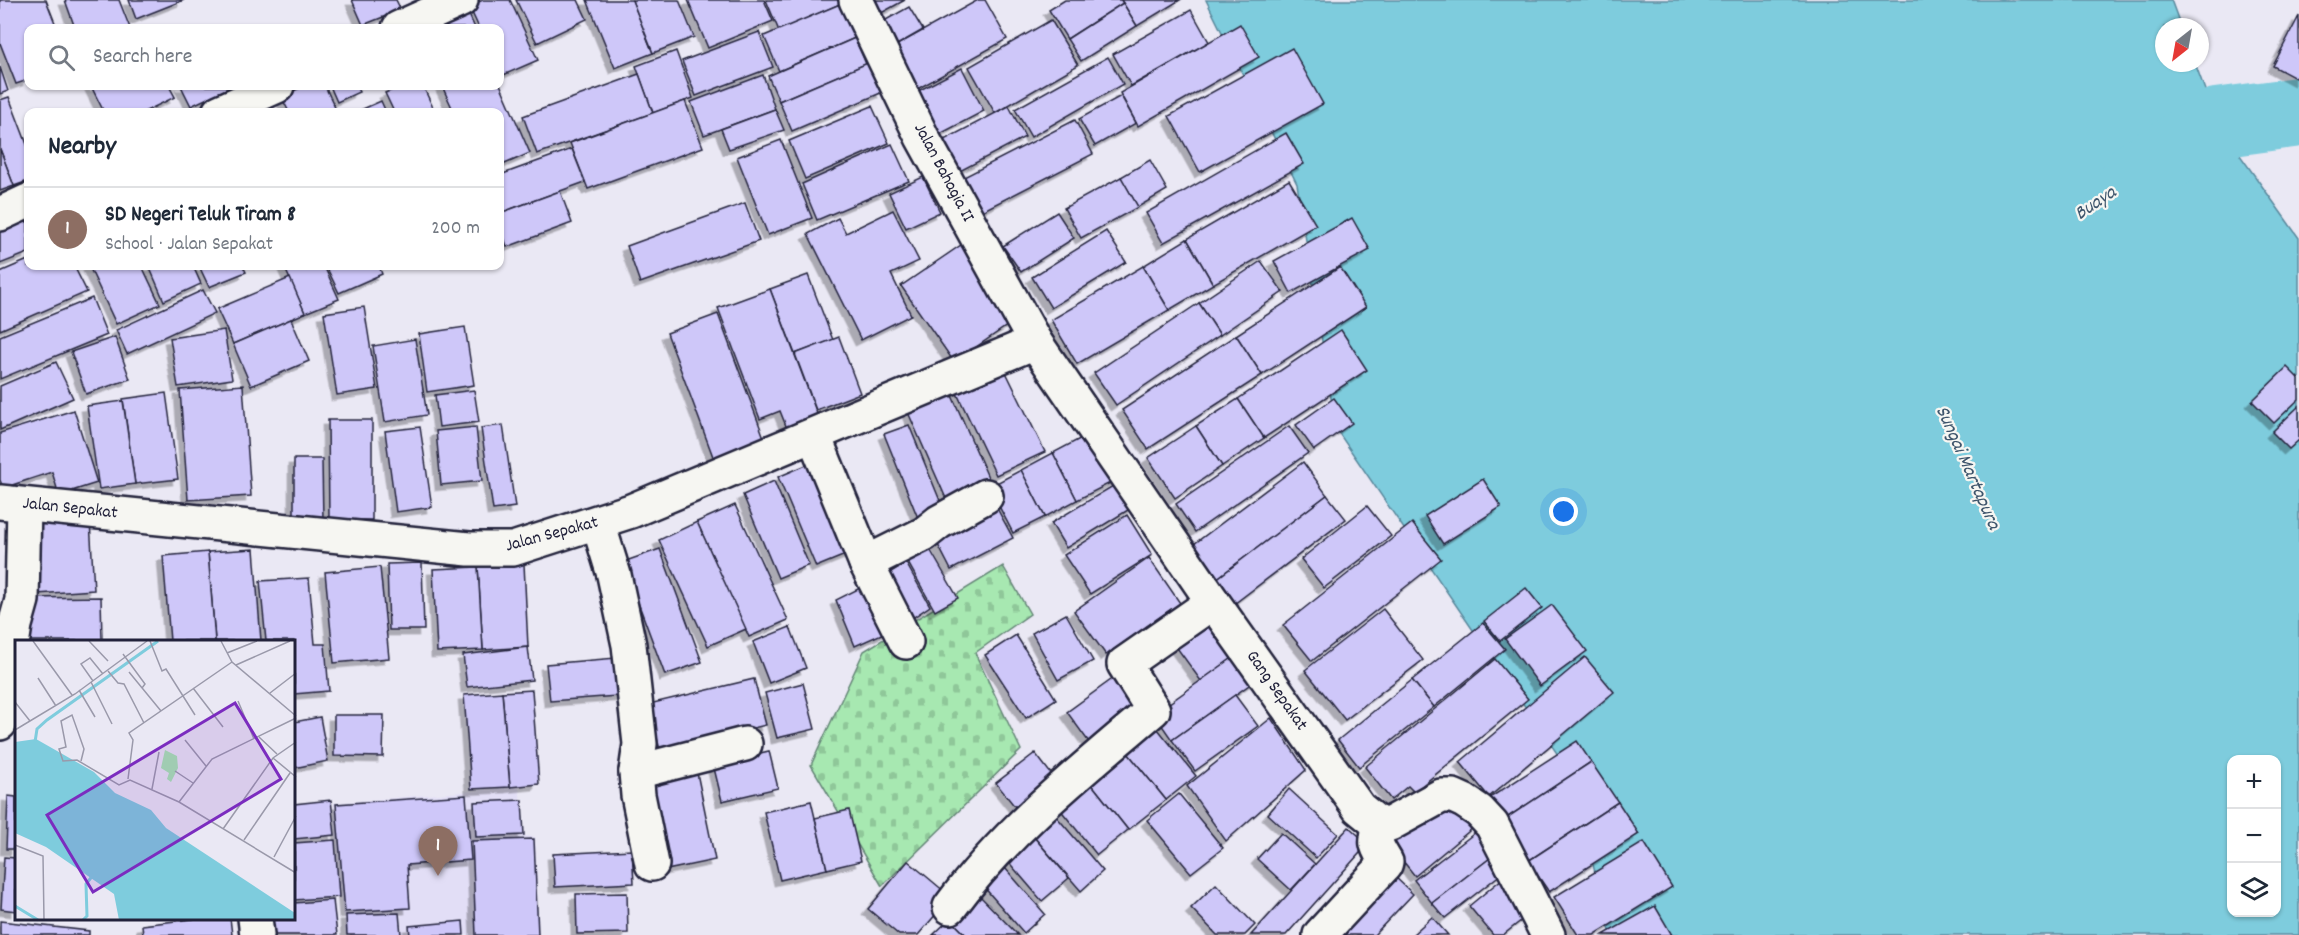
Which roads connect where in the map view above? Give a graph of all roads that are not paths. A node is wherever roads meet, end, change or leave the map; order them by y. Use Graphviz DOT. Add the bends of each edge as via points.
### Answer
graph roads {
  1 [pos="461,0"];
  2 [pos="856,0"];
  3 [pos="408,24"];
  4 [pos="268,90"];
  5 [pos="228,108"];
  6 [pos="24,203"];
  7 [pos="0,214"];
  8 [pos="1035,342"];
  9 [pos="814,436"];
  10 [pos="986,496"];
  11 [pos="12,503"];
  12 [pos="598,523"];
  13 [pos="866,563"];
  14 [pos="1213,602"];
  15 [pos="906,642"];
  16 [pos="0,723"];
  17 [pos="745,744"];
  18 [pos="636,772"];
  19 [pos="1380,825"];
  20 [pos="652,864"];
  21 [pos="950,907"];
  22 [pos="255,920"];
  23 [pos="257,935"];
  24 [pos="1320,935"];
  25 [pos="1548,935"];
  1 -- 3 [label="street"];
  2 -- 8 [label="street, Jalan Bahagia II" via="922,136"];
  4 -- 5 [label="street"];
  6 -- 7 [label="street"];
  8 -- 9 [label="street, Jalan Sepakat"];
  8 -- 14 [label="street, Gang Sepakat"];
  9 -- 12 [label="street, Jalan Sepakat"];
  9 -- 13 [label="street"];
  10 -- 13 [label="street"];
  11 -- 12 [label="street, Jalan Sepakat" via="469,549 513,549"];
  11 -- 16 [label="street" via="22,600"];
  12 -- 18 [label="street" via="629,645 640,744"];
  13 -- 15 [label="street"];
  14 -- 19 [label="street, Gang Sepakat" via="1359,808"];
  14 -- 21 [label="street" via="1124,664 1153,710 998,848"];
  17 -- 18 [label="street"];
  18 -- 20 [label="street"];
  19 -- 24 [label="street" via="1375,841 1385,864"];
  19 -- 25 [label="street" via="1390,824 1441,796 1453,796 1472,806 1492,825"];
  22 -- 23 [label="street"];
}
